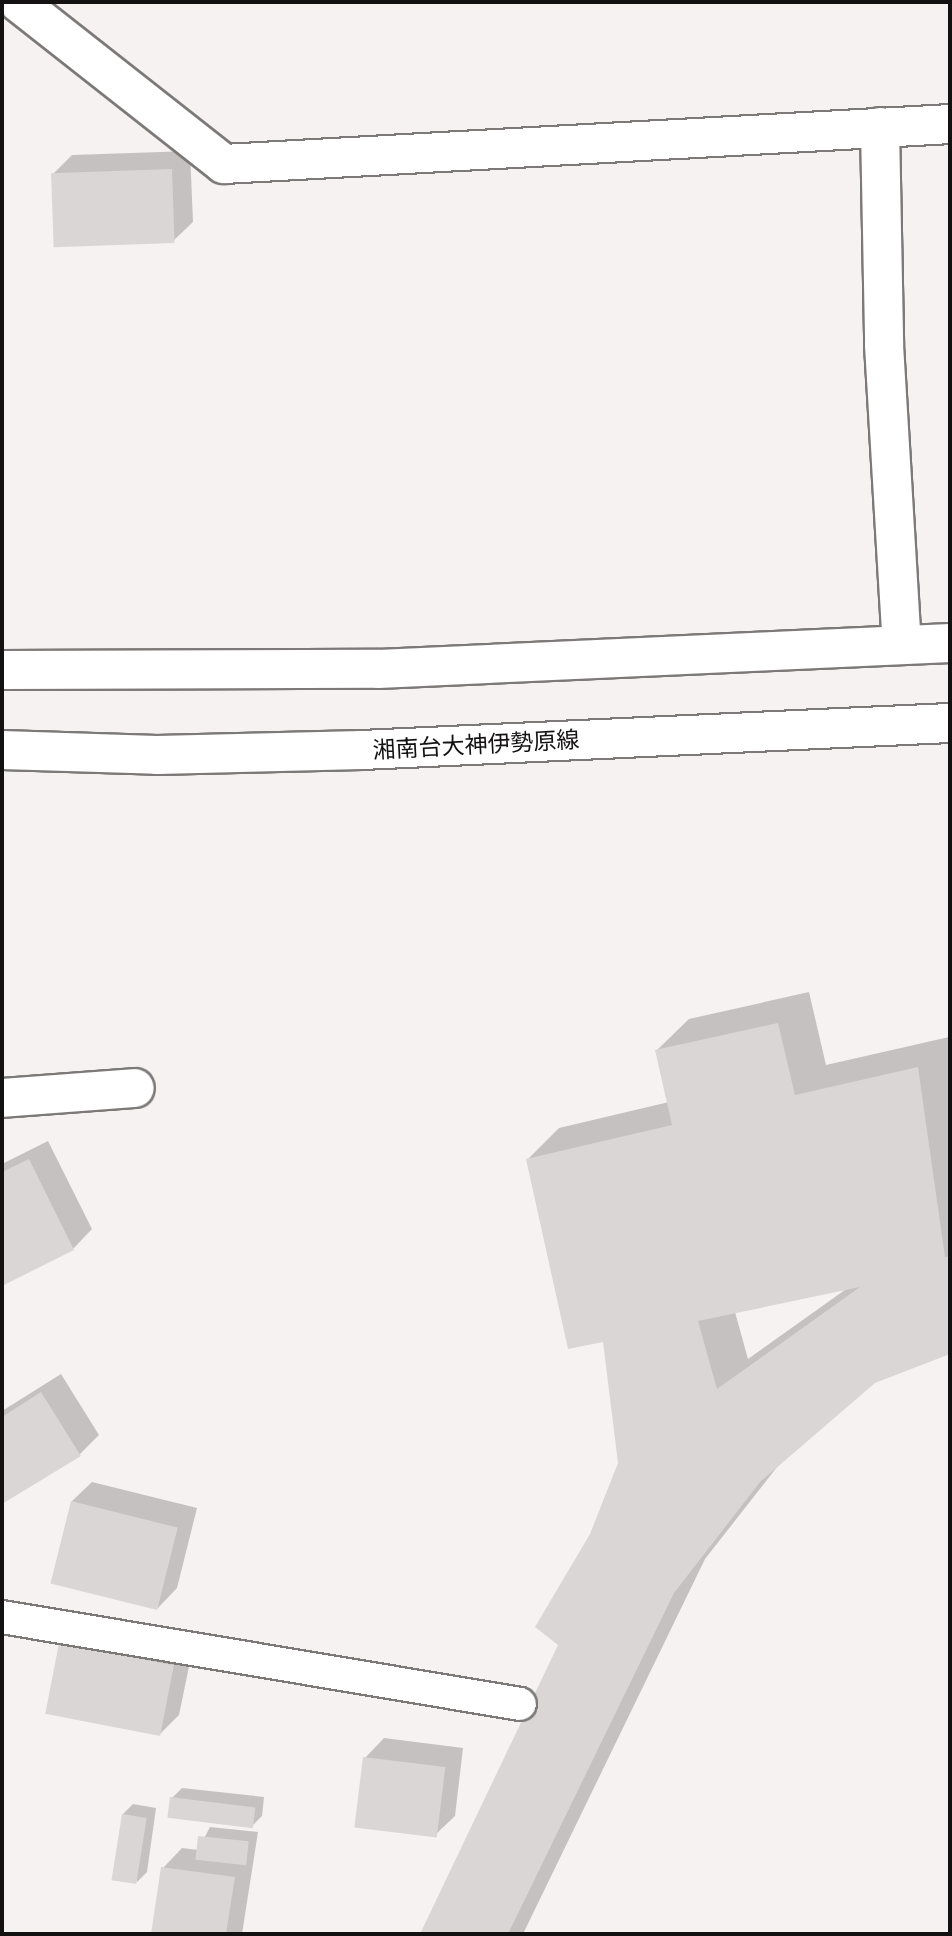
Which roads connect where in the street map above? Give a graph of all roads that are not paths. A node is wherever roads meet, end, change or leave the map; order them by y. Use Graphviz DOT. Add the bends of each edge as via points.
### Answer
graph roads {
  1 [pos="18,2"];
  2 [pos="950,124"];
  3 [pos="880,128"];
  4 [pos="950,643"];
  5 [pos="902,644"];
  6 [pos="2,670"];
  7 [pos="950,723"];
  8 [pos="2,750"];
  9 [pos="135,1088"];
  10 [pos="2,1098"];
  11 [pos="2,1617"];
  12 [pos="520,1704"];
  1 -- 3 [label="street" via="224,164"];
  2 -- 3 [label="street"];
  3 -- 5 [label="street" via="884,345"];
  4 -- 5 [label="street"];
  5 -- 6 [label="street" via="378,669"];
  7 -- 8 [label="street, 湘南台大神伊勢原線" via="362,750 158,755"];
  9 -- 10 [label="street"];
  11 -- 12 [label="lane"];
}
